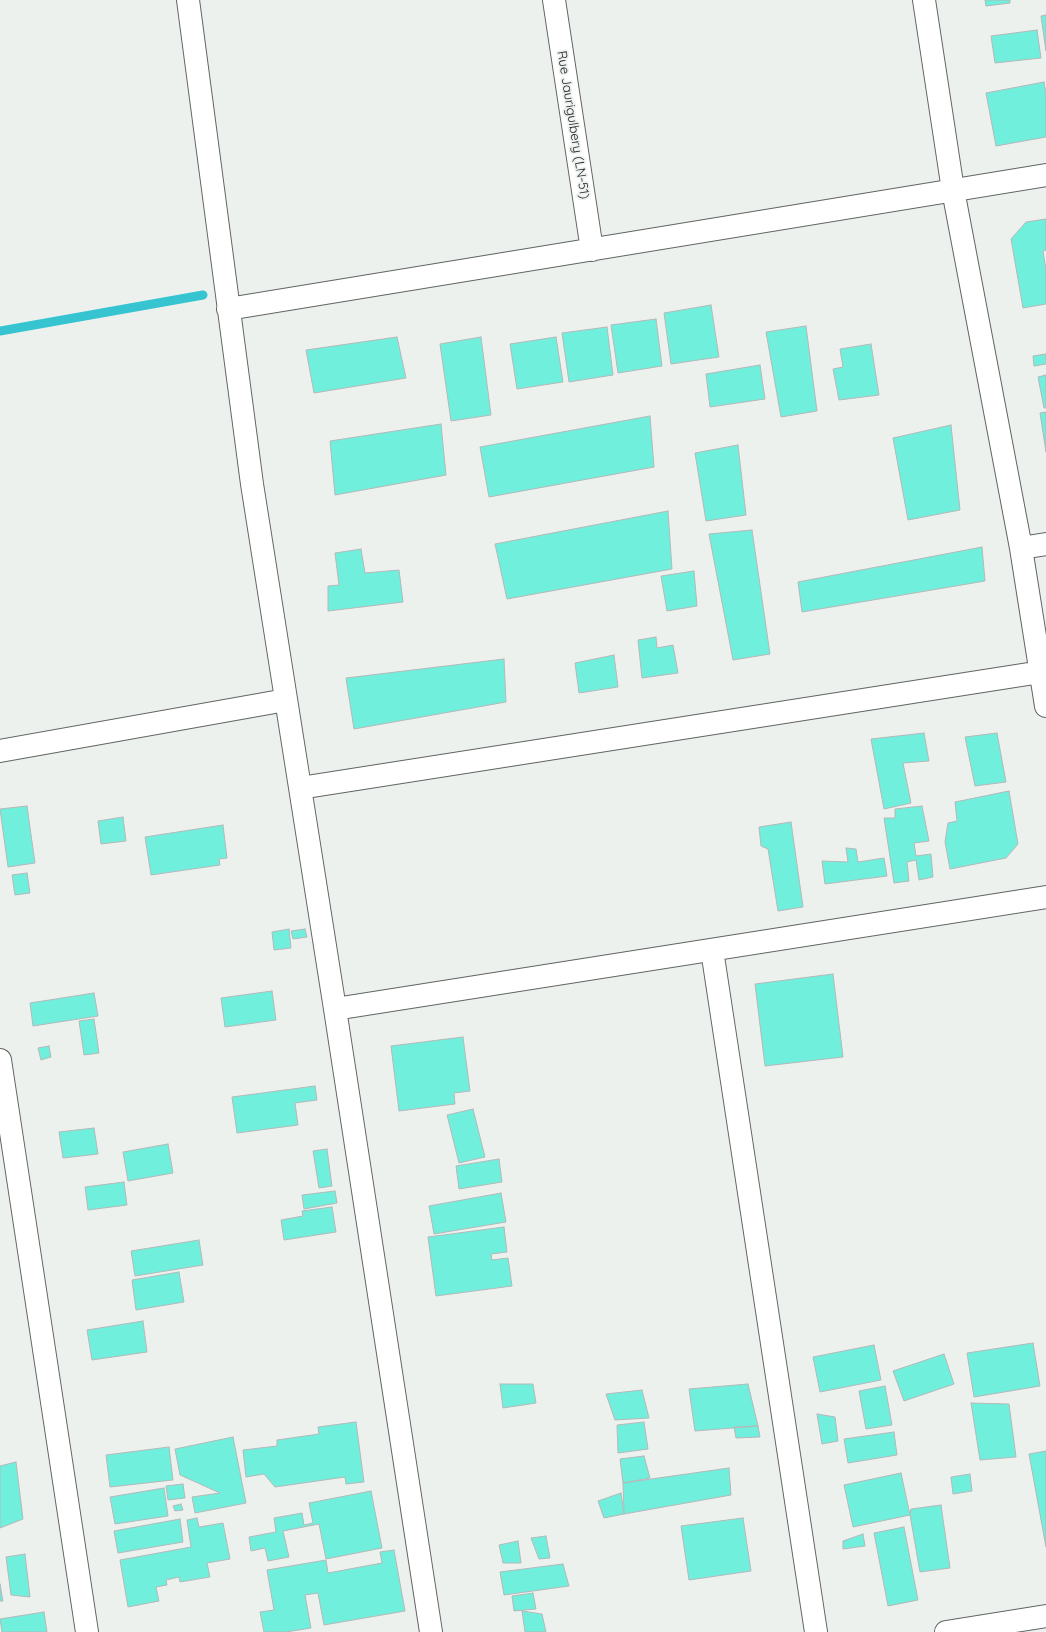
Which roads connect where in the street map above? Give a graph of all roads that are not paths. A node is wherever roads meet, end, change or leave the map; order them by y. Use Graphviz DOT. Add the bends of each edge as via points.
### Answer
graph roads {
  1 [pos="188,0"];
  2 [pos="554,0"];
  3 [pos="924,0"];
  4 [pos="1046,175"];
  5 [pos="953,190"];
  6 [pos="592,250"];
  7 [pos="228,309"];
  8 [pos="1046,544"];
  9 [pos="1021,548"];
  10 [pos="1041,672"];
  11 [pos="286,700"];
  12 [pos="1046,706"];
  13 [pos="0,751"];
  14 [pos="300,788"];
  15 [pos="1046,897"];
  16 [pos="712,950"];
  17 [pos="335,1009"];
  18 [pos="0,1060"];
  19 [pos="1046,1616"];
  20 [pos="87,1632"];
  21 [pos="431,1632"];
  22 [pos="816,1632"];
  23 [pos="946,1632"];
  1 -- 7 [label="street"];
  2 -- 6 [label="street, Rue Jaurigulbery (LN-51)"];
  3 -- 5 [label="street"];
  4 -- 5 [label="street"];
  5 -- 6 [label="street"];
  5 -- 9 [label="street"];
  6 -- 7 [label="street"];
  7 -- 11 [label="street"];
  8 -- 9 [label="street"];
  9 -- 10 [label="street"];
  10 -- 12 [label="street"];
  10 -- 14 [label="street"];
  11 -- 13 [label="street"];
  11 -- 14 [label="street"];
  14 -- 17 [label="street"];
  15 -- 16 [label="street"];
  16 -- 17 [label="street"];
  16 -- 22 [label="street"];
  17 -- 21 [label="street"];
  18 -- 20 [label="street"];
  19 -- 23 [label="street"];
}
